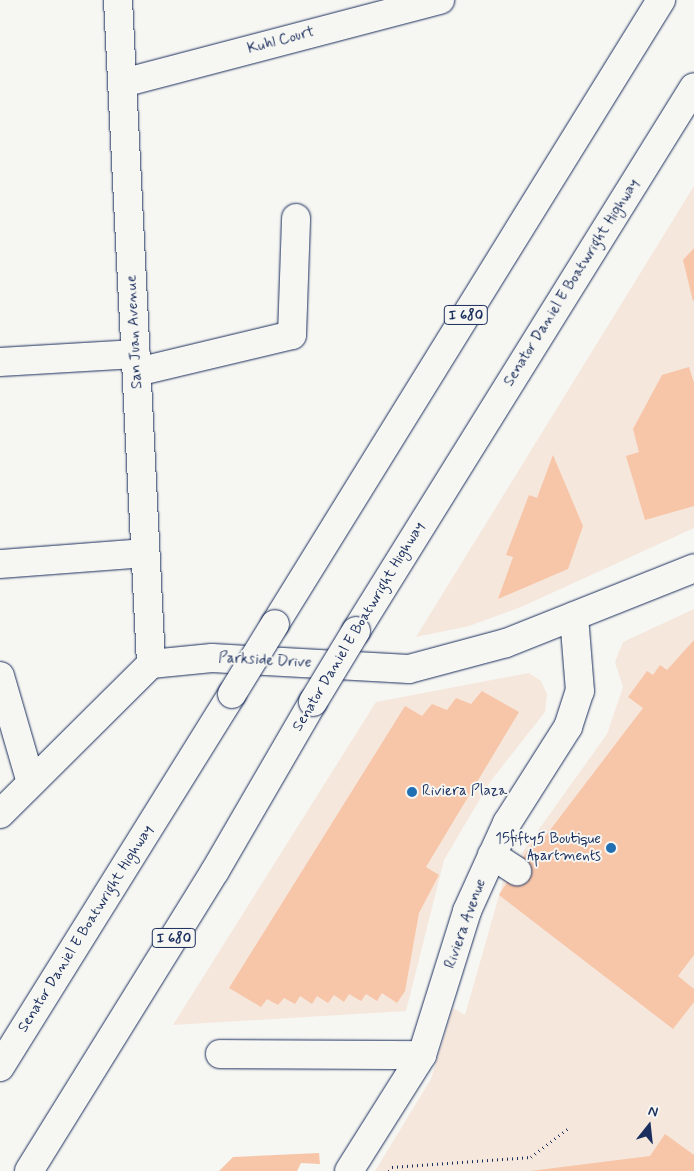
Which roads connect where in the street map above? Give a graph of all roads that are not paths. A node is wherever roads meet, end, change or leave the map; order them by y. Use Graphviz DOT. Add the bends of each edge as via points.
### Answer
graph roads {
  1 [pos="118,0"];
  2 [pos="440,0"];
  3 [pos="660,2"];
  4 [pos="123,83"];
  5 [pos="694,86"];
  6 [pos="296,218"];
  7 [pos="0,362"];
  8 [pos="136,363"];
  9 [pos="145,553"];
  10 [pos="0,564"];
  11 [pos="694,568"];
  12 [pos="574,616"];
  13 [pos="151,664"];
  14 [pos="0,676"];
  15 [pos="31,783"];
  16 [pos="0,814"];
  17 [pos="492,856"];
  18 [pos="518,871"];
  19 [pos="220,1054"];
  20 [pos="422,1054"];
  21 [pos="3,1062"];
  22 [pos="29,1171"];
  23 [pos="349,1171"];
  1 -- 4 [label="main road, San Juan Avenue"];
  2 -- 4 [label="main road, Kuhl Court"];
  3 -- 21 [label="main road, Senator Daniel E Boatwright Highway / I 680, bridge"];
  4 -- 8 [label="main road, San Juan Avenue"];
  5 -- 22 [label="main road, Senator Daniel E Boatwright Highway / I 680, bridge" via="356,630 215,871"];
  6 -- 8 [label="main road" via="292,335"];
  7 -- 8 [label="main road"];
  8 -- 9 [label="main road, San Juan Avenue"];
  9 -- 10 [label="main road"];
  9 -- 13 [label="main road, San Juan Avenue"];
  11 -- 12 [label="main road, Parkside Drive"];
  12 -- 13 [label="main road, Parkside Drive" via="506,643 409,669 212,658"];
  12 -- 17 [label="main road, Riviera Avenue" via="580,690 568,727 507,824"];
  13 -- 15 [label="main road"];
  14 -- 15 [label="main road"];
  15 -- 16 [label="main road"];
  17 -- 18 [label="main road"];
  17 -- 20 [label="main road, Riviera Avenue" via="467,911"];
  19 -- 20 [label="main road"];
  20 -- 23 [label="main road, Riviera Avenue"];
}
